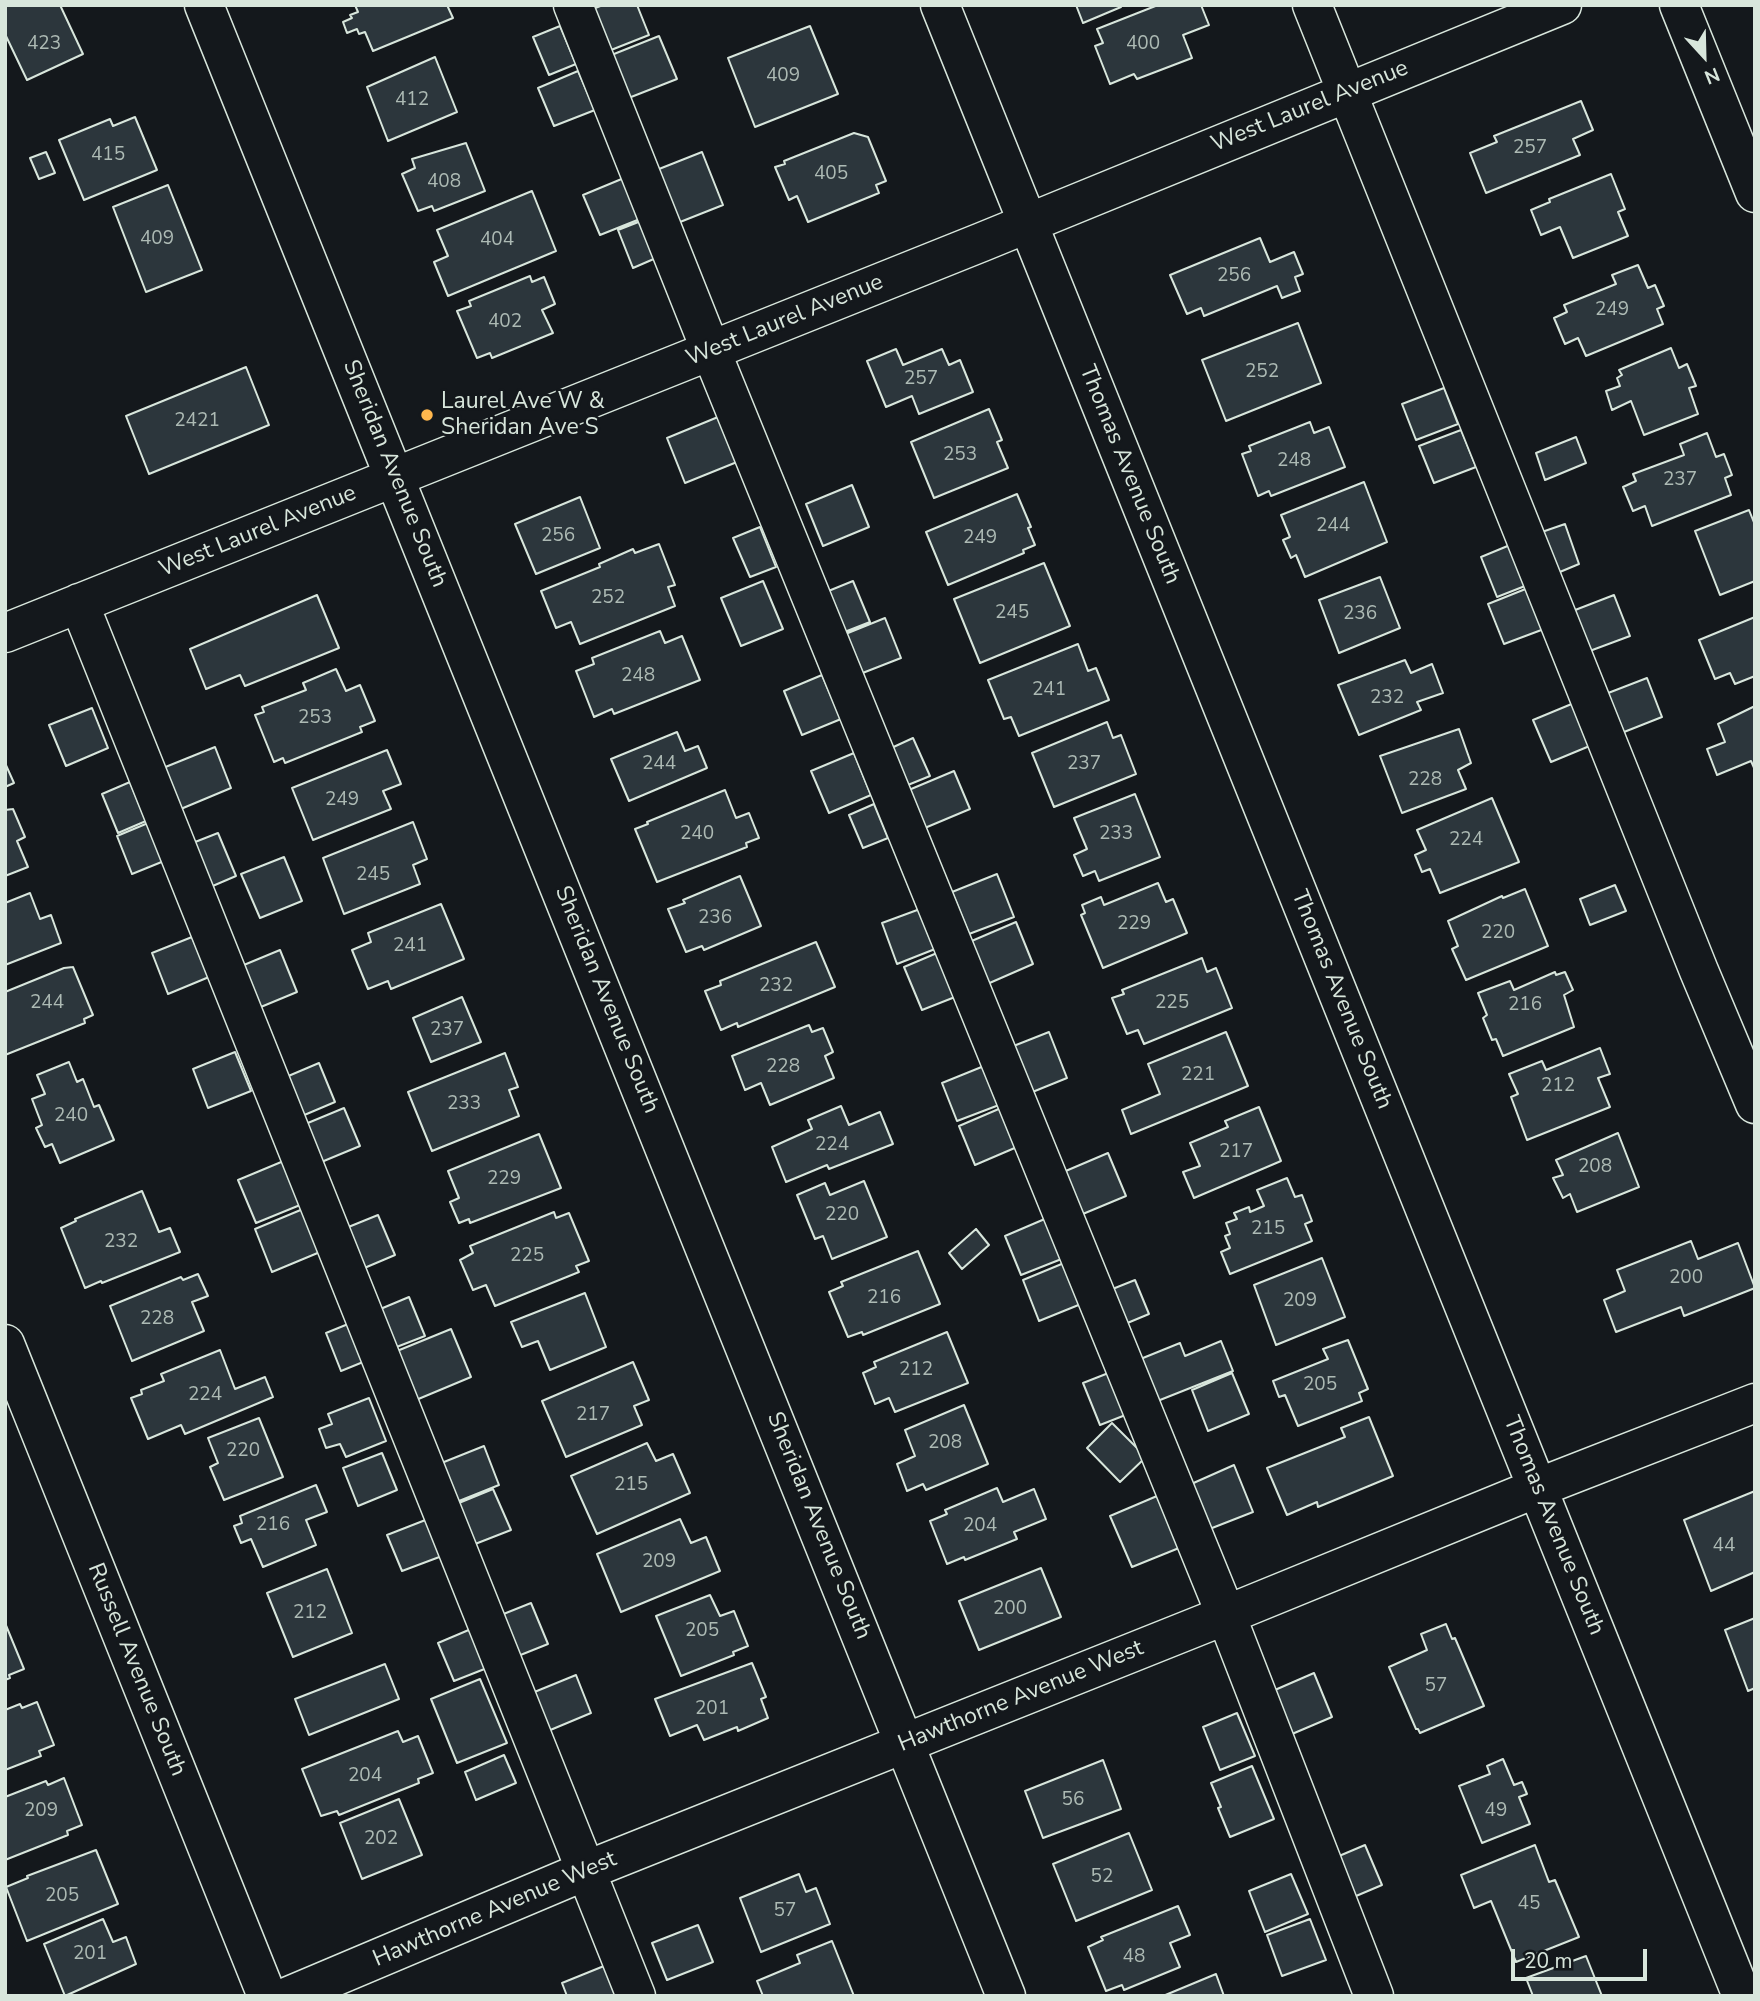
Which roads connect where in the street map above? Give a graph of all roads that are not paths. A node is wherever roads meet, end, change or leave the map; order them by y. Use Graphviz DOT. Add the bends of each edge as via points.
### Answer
graph roads {
  1 [pos="204,5"];
  2 [pos="573,5"];
  3 [pos="940,5"];
  4 [pos="1312,5"];
  5 [pos="1563,5"];
  6 [pos="1679,5"];
  7 [pos="1347,92"];
  8 [pos="1755,193"];
  9 [pos="1028,224"];
  10 [pos="711,351"];
  11 [pos="396,477"];
  12 [pos="79,603"];
  13 [pos="5,633"];
  14 [pos="1755,1104"];
  15 [pos="5,1344"];
  16 [pos="1755,1403"];
  17 [pos="1537,1488"];
  18 [pos="1226,1615"];
  19 [pos="906,1744"];
  20 [pos="586,1871"];
  21 [pos="267,1996"];
  22 [pos="289,1996"];
  23 [pos="636,1996"];
  24 [pos="1006,1996"];
  25 [pos="1374,1996"];
  26 [pos="1742,1996"];
  1 -- 11 [label="street, Sheridan Avenue South"];
  2 -- 10 [label="street"];
  3 -- 9 [label="street, Thomas Avenue South"];
  4 -- 7 [label="street"];
  5 -- 7 [label="street, West Laurel Avenue"];
  6 -- 8 [label="street"];
  7 -- 9 [label="street, West Laurel Avenue"];
  7 -- 14 [label="street"];
  9 -- 10 [label="street, West Laurel Avenue"];
  9 -- 17 [label="street, Thomas Avenue South"];
  10 -- 11 [label="street, West Laurel Avenue"];
  10 -- 18 [label="street"];
  11 -- 12 [label="street, West Laurel Avenue"];
  11 -- 19 [label="street, Sheridan Avenue South"];
  12 -- 13 [label="street, West Laurel Avenue"];
  12 -- 20 [label="street"];
  15 -- 21 [label="street, Russell Avenue South"];
  16 -- 17 [label="street, Hawthorne Avenue West"];
  17 -- 18 [label="street, Hawthorne Avenue West"];
  17 -- 26 [label="street, Thomas Avenue South"];
  18 -- 19 [label="street, Hawthorne Avenue West"];
  18 -- 25 [label="street"];
  19 -- 20 [label="street, Hawthorne Avenue West"];
  19 -- 24 [label="street, Sheridan Avenue South"];
  20 -- 22 [label="street, Hawthorne Avenue West"];
  20 -- 23 [label="street"];
}
